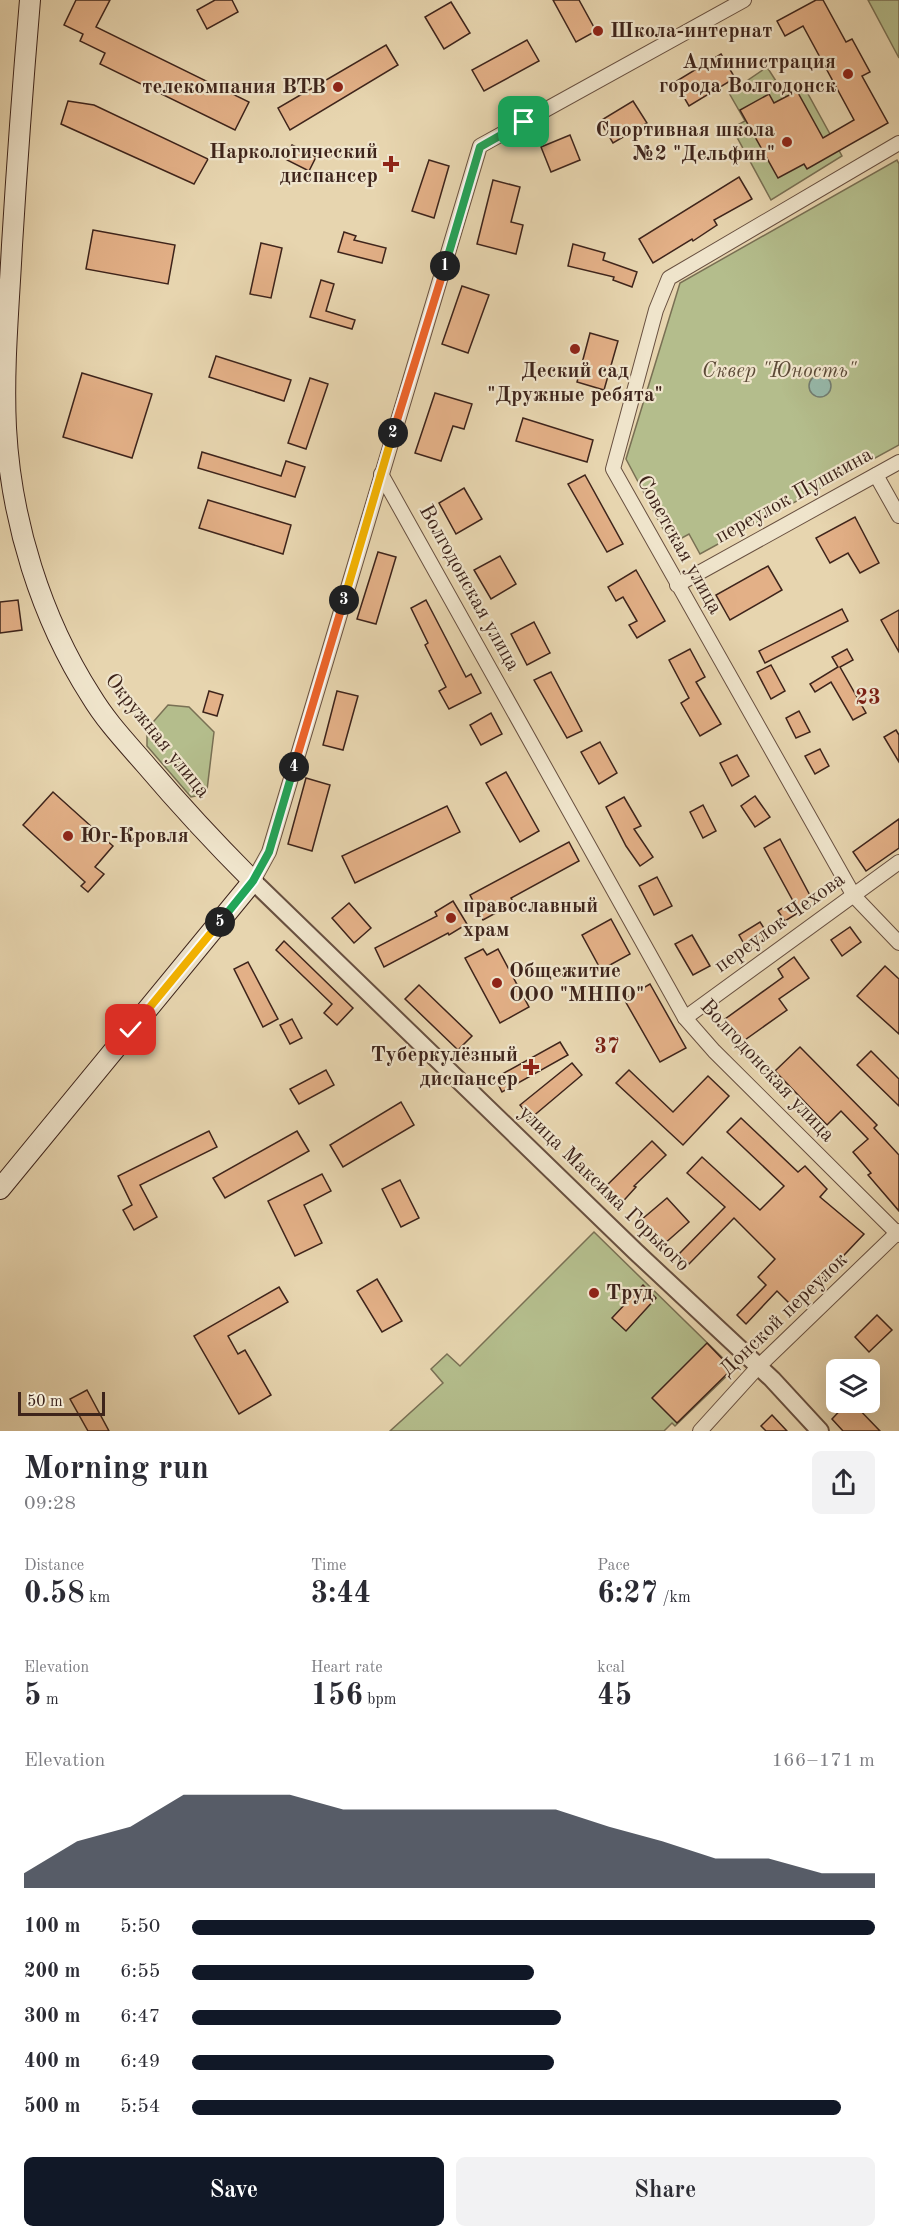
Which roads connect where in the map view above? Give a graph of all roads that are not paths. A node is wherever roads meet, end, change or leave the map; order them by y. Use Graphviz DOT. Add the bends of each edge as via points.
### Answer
graph roads {
  1 [pos="30,0"];
  2 [pos="744,0"];
  3 [pos="899,143"];
  4 [pos="899,462"];
  5 [pos="381,474"];
  6 [pos="876,475"];
  7 [pos="899,516"];
  8 [pos="677,585"];
  9 [pos="899,862"];
  10 [pos="253,881"];
  11 [pos="854,896"];
  12 [pos="899,943"];
  13 [pos="685,1018"];
  14 [pos="0,1189"];
  15 [pos="898,1233"];
  16 [pos="758,1367"];
  17 [pos="700,1431"];
  18 [pos="820,1431"];
  1 -- 10 [label="main road, Окружная улица" via="19,130 6,400 12,478 25,543 42,599 67,656 92,698 174,798"];
  2 -- 5 [label="street" via="480,147"];
  3 -- 8 [label="street, Советская улица" via="669,278 656,310 613,469"];
  4 -- 6 [label="street, переулок Пушкина"];
  5 -- 10 [label="street" via="269,852"];
  5 -- 13 [label="street, Волгодонская улица"];
  6 -- 7 [label="street"];
  6 -- 8 [label="street, переулок Пушкина"];
  8 -- 11 [label="street, Советская улица"];
  9 -- 11 [label="street, переулок Чехова"];
  10 -- 14 [label="main road"];
  10 -- 16 [label="street, улица Максима Горького"];
  11 -- 12 [label="street, Советская улица"];
  11 -- 13 [label="street, переулок Чехова"];
  13 -- 15 [label="street, Волгодонская улица" via="714,1052"];
  15 -- 16 [label="street, Донской переулок"];
  16 -- 17 [label="street, Донской переулок"];
  16 -- 18 [label="street, улица Максима Горького"];
}
